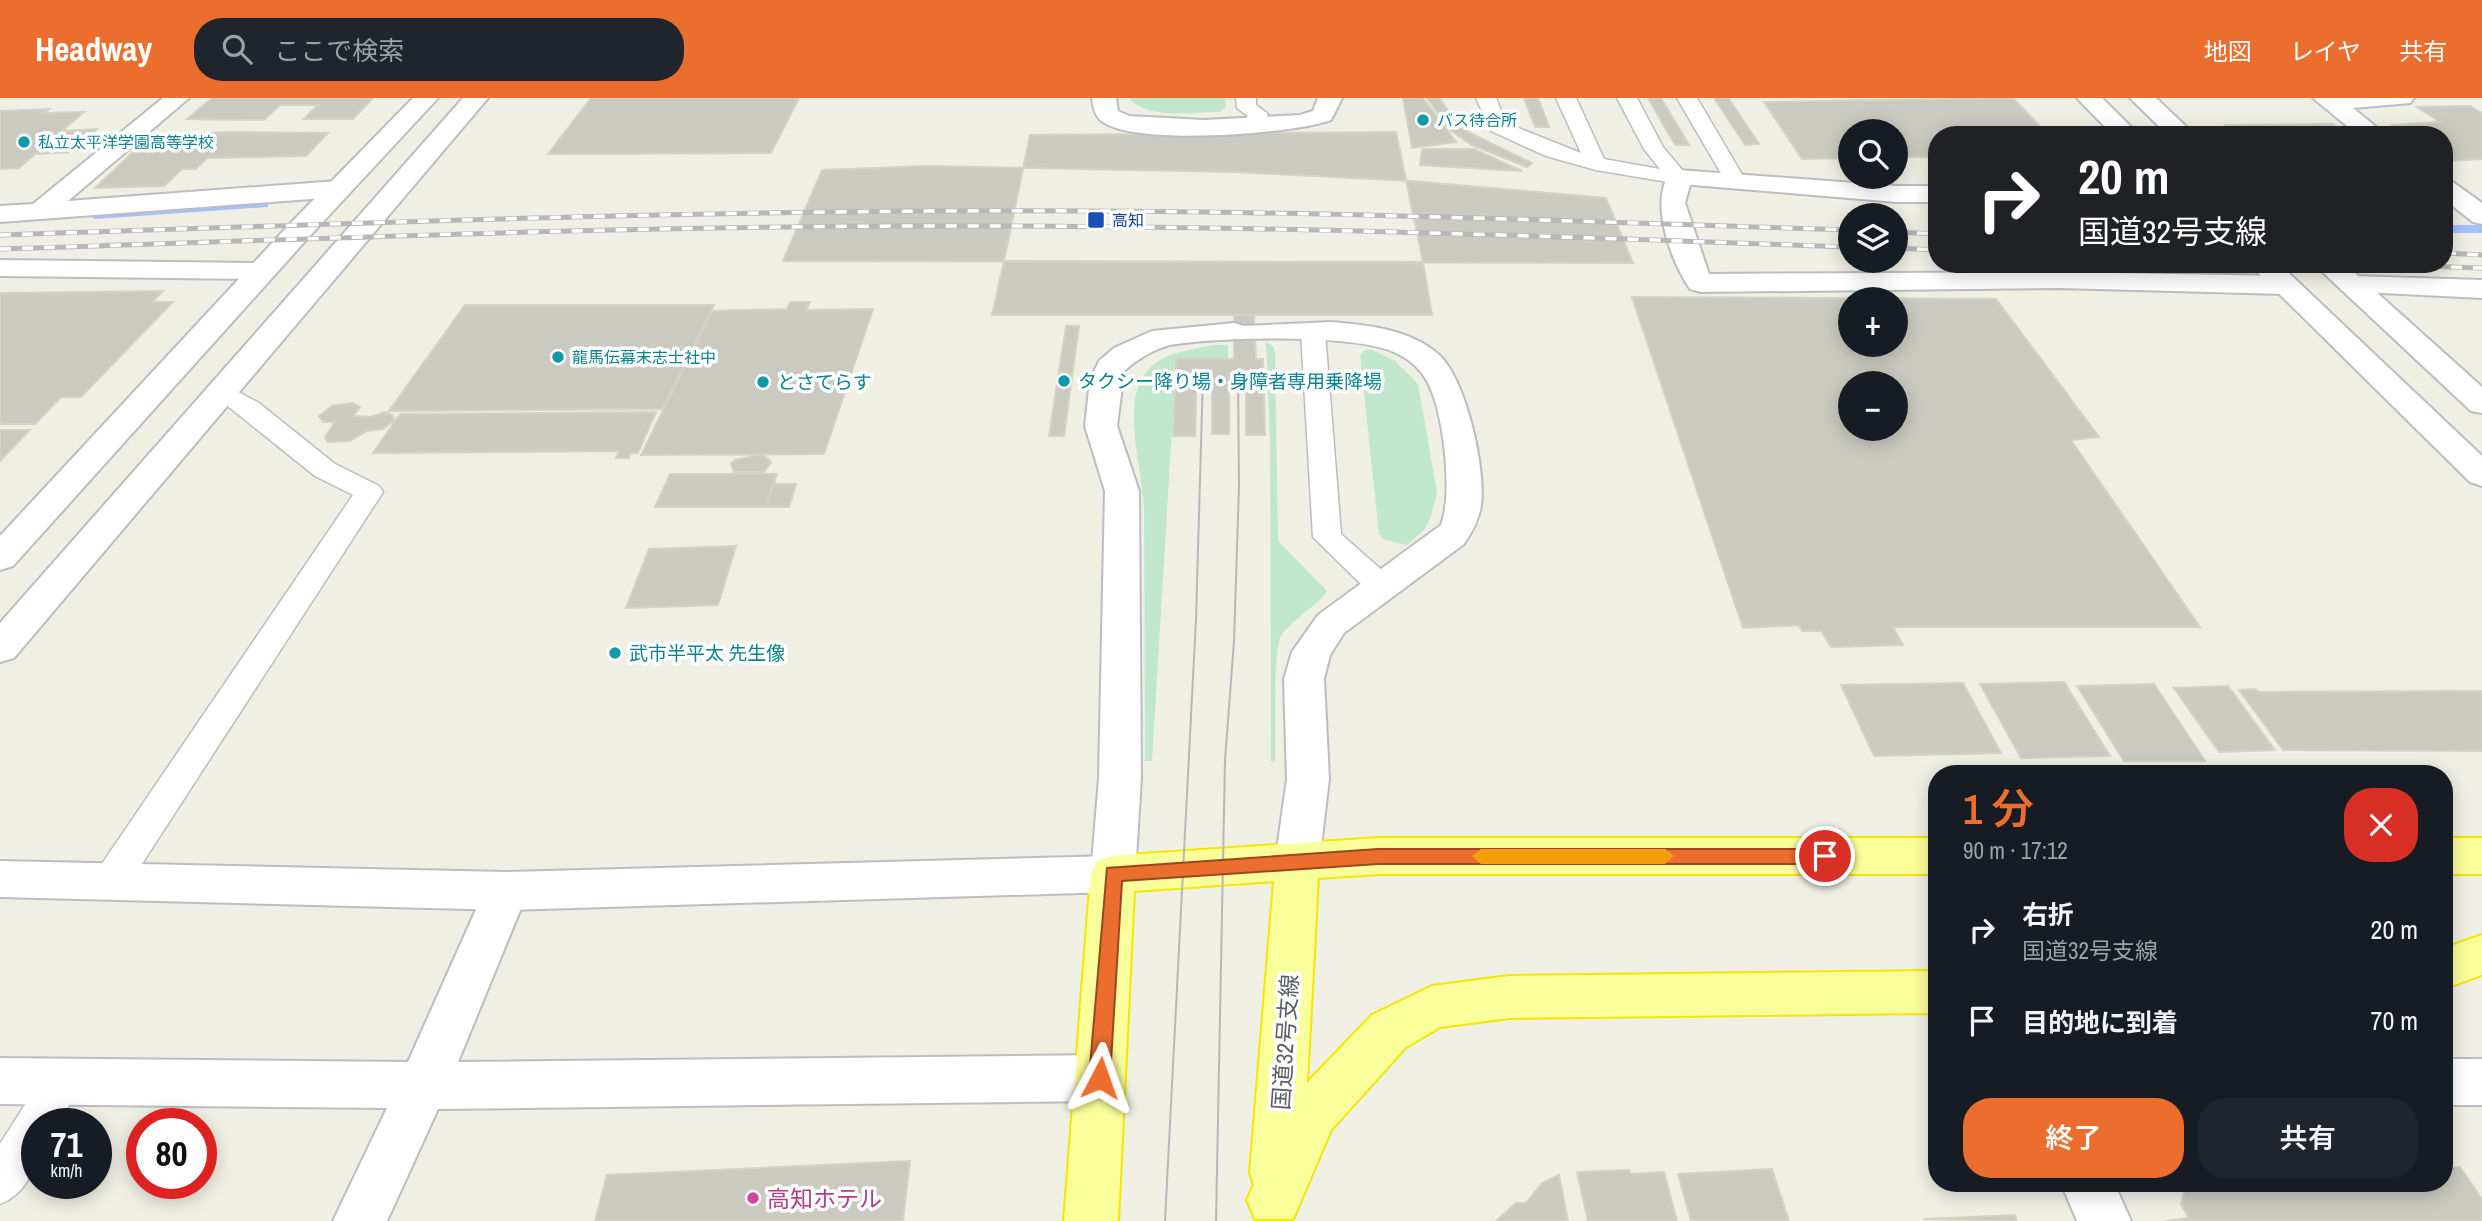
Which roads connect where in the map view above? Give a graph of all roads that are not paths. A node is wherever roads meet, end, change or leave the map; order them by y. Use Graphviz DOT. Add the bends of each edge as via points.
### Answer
graph roads {
  1 [pos="177,98"];
  2 [pos="426,98"];
  3 [pos="476,98"];
  4 [pos="1104,98"];
  5 [pos="1246,98"];
  6 [pos="1330,98"];
  7 [pos="1486,98"];
  8 [pos="1566,98"];
  9 [pos="1627,98"];
  10 [pos="1686,98"];
  11 [pos="2089,98"];
  12 [pos="2142,98"];
  13 [pos="2402,98"];
  14 [pos="2327,100"];
  15 [pos="1258,112"];
  16 [pos="2118,126"];
  17 [pos="2173,126"];
  18 [pos="2362,126"];
  19 [pos="1596,164"];
  20 [pos="1679,178"];
  21 [pos="1736,183"];
  22 [pos="338,189"];
  23 [pos="1928,194"];
  24 [pos="2453,194"];
  25 [pos="40,211"];
  26 [pos="0,214"];
  27 [pos="2482,218"];
  28 [pos="2453,220"];
  29 [pos="0,268"];
  30 [pos="262,271"];
  31 [pos="2338,273"];
  32 [pos="2274,274"];
  33 [pos="2352,285"];
  34 [pos="2482,289"];
  35 [pos="1313,332"];
  36 [pos="222,391"];
  37 [pos="2482,404"];
  38 [pos="2482,475"];
  39 [pos="0,558"];
  40 [pos="1382,587"];
  41 [pos="0,648"];
  42 [pos="1928,856"];
  43 [pos="2453,856"];
  44 [pos="2482,856"];
  45 [pos="1297,863"];
  46 [pos="1113,874"];
  47 [pos="0,879"];
  48 [pos="110,882"];
  49 [pos="506,891"];
  50 [pos="2482,955"];
  51 [pos="2453,965"];
  52 [pos="1928,992"];
  53 [pos="1100,1078"];
  54 [pos="0,1081"];
  55 [pos="62,1081"];
  56 [pos="2453,1082"];
  57 [pos="2482,1082"];
  58 [pos="423,1086"];
  59 [pos="0,1183"];
  60 [pos="2092,1192"];
  61 [pos="1274,1210"];
  62 [pos="360,1221"];
  63 [pos="1091,1221"];
  64 [pos="2104,1221"];
  1 -- 25 [label="street"];
  2 -- 22 [label="street"];
  3 -- 36 [label="street"];
  4 -- 15 [label="street" via="1111,118 1139,125"];
  5 -- 15 [label="lane" via="1247,108"];
  6 -- 15 [label="street" via="1328,107 1316,118 1292,124"];
  7 -- 19 [label="lane" via="1498,127 1553,152"];
  8 -- 19 [label="lane"];
  9 -- 20 [label="lane" via="1654,149"];
  10 -- 21 [label="lane"];
  11 -- 16 [label="street"];
  12 -- 17 [label="street"];
  13 -- 14 [label="street"];
  14 -- 18 [label="street"];
  19 -- 20 [label="lane"];
  20 -- 21 [label="street"];
  20 -- 32 [label="street" via="1672,203 1700,283"];
  21 -- 23 [label="street"];
  22 -- 25 [label="street"];
  22 -- 30 [label="street"];
  24 -- 27 [label="street"];
  25 -- 26 [label="street"];
  27 -- 28 [label="street"];
  29 -- 30 [label="street"];
  30 -- 39 [label="street"];
  31 -- 33 [label="street"];
  32 -- 38 [label="street"];
  33 -- 34 [label="street"];
  33 -- 37 [label="street"];
  35 -- 40 [label="lane" via="1327,537"];
  35 -- 40 [label="street" via="1360,332 1408,346 1442,379 1448,396 1467,488 1462,522 1437,551"];
  35 -- 46 [label="street" via="1163,337 1125,354 1110,367 1105,380 1101,426 1122,491 1120,778"];
  36 -- 41 [label="street"];
  36 -- 48 [label="lane" via="325,470 369,492"];
  40 -- 45 [label="street" via="1331,624 1307,663 1308,779"];
  42 -- 45 [label="highway" via="1378,856"];
  43 -- 44 [label="highway"];
  45 -- 46 [label="highway"];
  45 -- 61 [label="highway, 国道32号支線"];
  46 -- 49 [label="street"];
  46 -- 53 [label="highway"];
  47 -- 48 [label="street"];
  48 -- 49 [label="street"];
  49 -- 58 [label="street"];
  50 -- 51 [label="highway"];
  52 -- 61 [label="highway" via="1509,997 1432,1007 1390,1031 1313,1113"];
  53 -- 58 [label="street"];
  53 -- 63 [label="highway"];
  54 -- 55 [label="street"];
  55 -- 58 [label="street"];
  55 -- 59 [label="lane"];
  56 -- 57 [label="street"];
  58 -- 62 [label="street"];
  60 -- 64 [label="street"];
}
